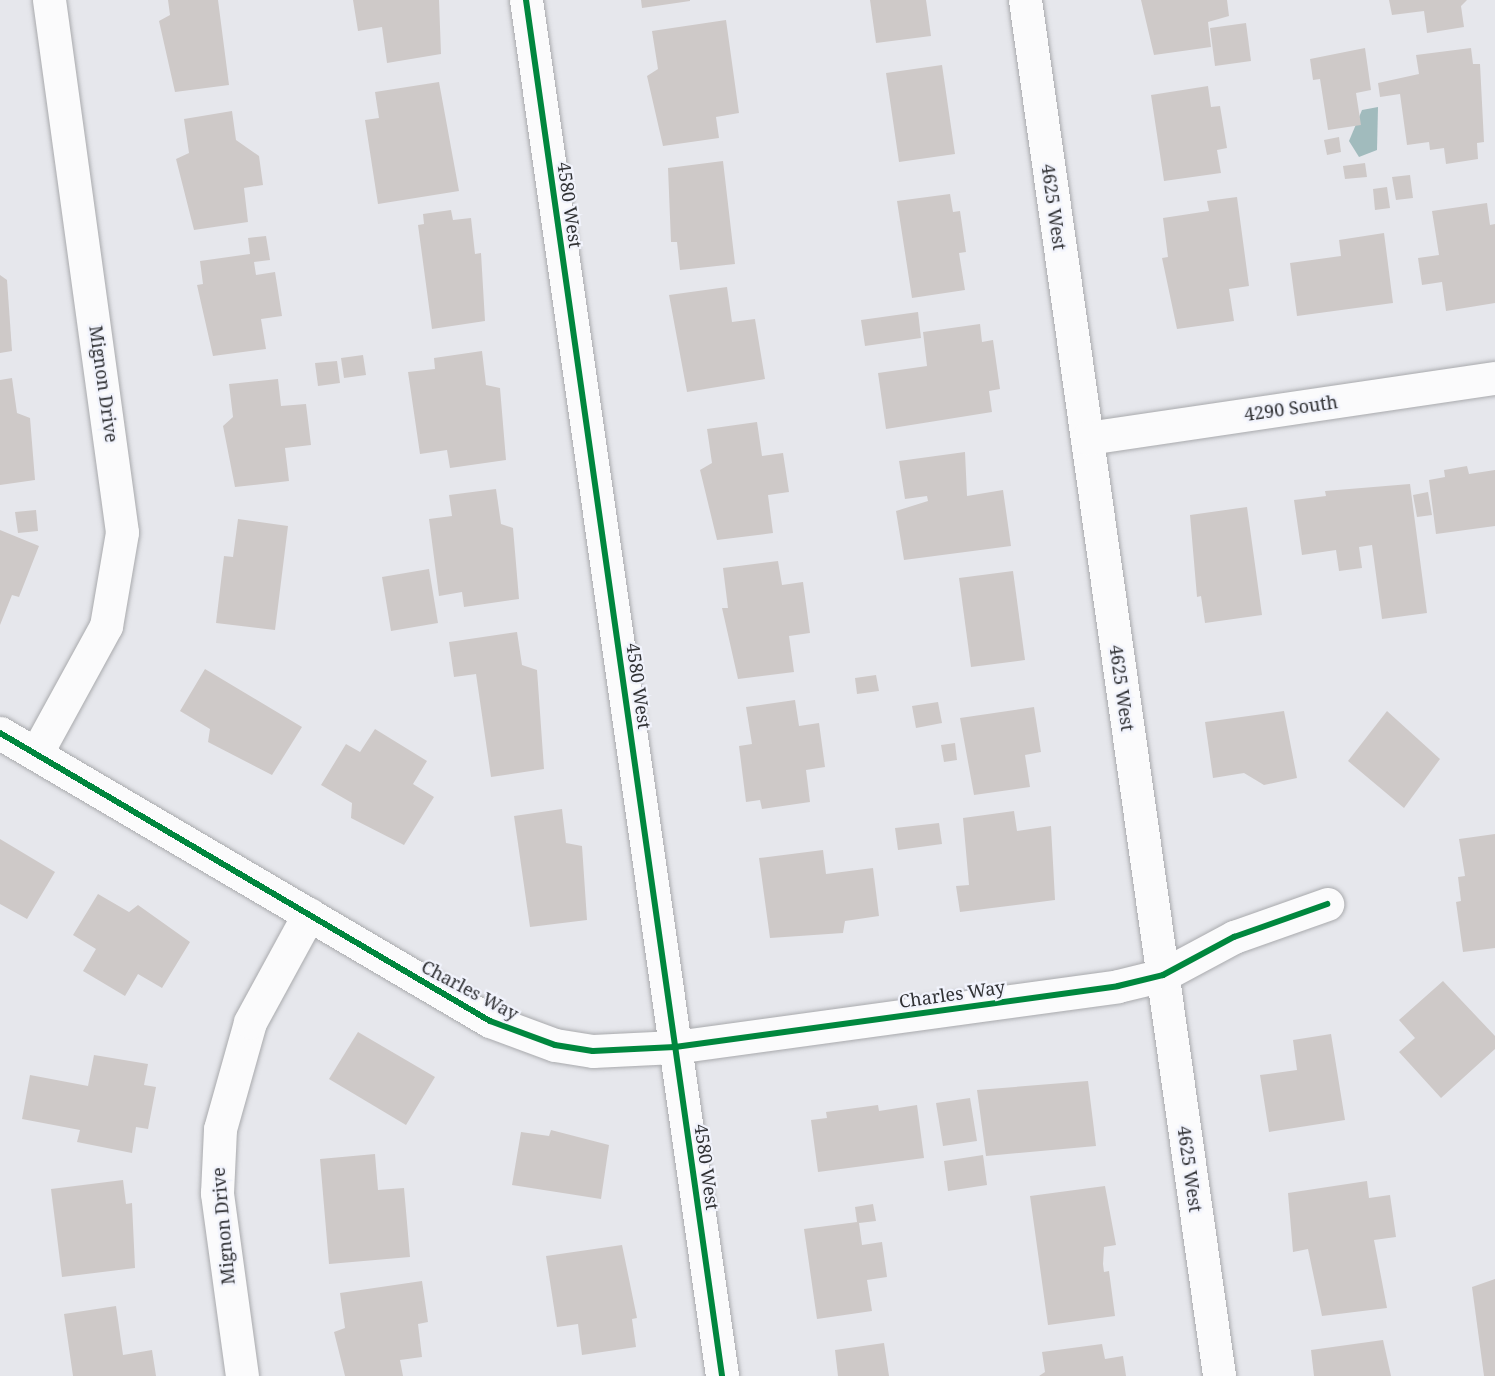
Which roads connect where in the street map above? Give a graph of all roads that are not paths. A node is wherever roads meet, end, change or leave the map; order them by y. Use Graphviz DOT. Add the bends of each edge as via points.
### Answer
graph roads {
  1 [pos="49,0"];
  2 [pos="526,0"];
  3 [pos="1025,0"];
  4 [pos="1495,378"];
  5 [pos="1088,438"];
  6 [pos="0,733"];
  7 [pos="37,752"];
  8 [pos="1327,904"];
  9 [pos="309,914"];
  10 [pos="1163,975"];
  11 [pos="675,1047"];
  12 [pos="242,1376"];
  13 [pos="722,1376"];
  14 [pos="1219,1376"];
  1 -- 7 [label="street, Mignon Drive" via="122,532 106,626"];
  2 -- 11 [label="street, 4580 West"];
  3 -- 5 [label="street, 4625 West"];
  4 -- 5 [label="street, 4290 South"];
  5 -- 10 [label="street, 4625 West"];
  6 -- 7 [label="street, Charles Way"];
  7 -- 9 [label="street, Charles Way"];
  8 -- 10 [label="street, Charles Way" via="1234,937"];
  9 -- 11 [label="street, Charles Way" via="461,1005 521,1034 593,1051"];
  9 -- 12 [label="street, Mignon Drive" via="250,1022 220,1129 218,1202"];
  10 -- 11 [label="street, Charles Way" via="1118,986"];
  10 -- 14 [label="street, 4625 West"];
  11 -- 13 [label="street, 4580 West"];
}
